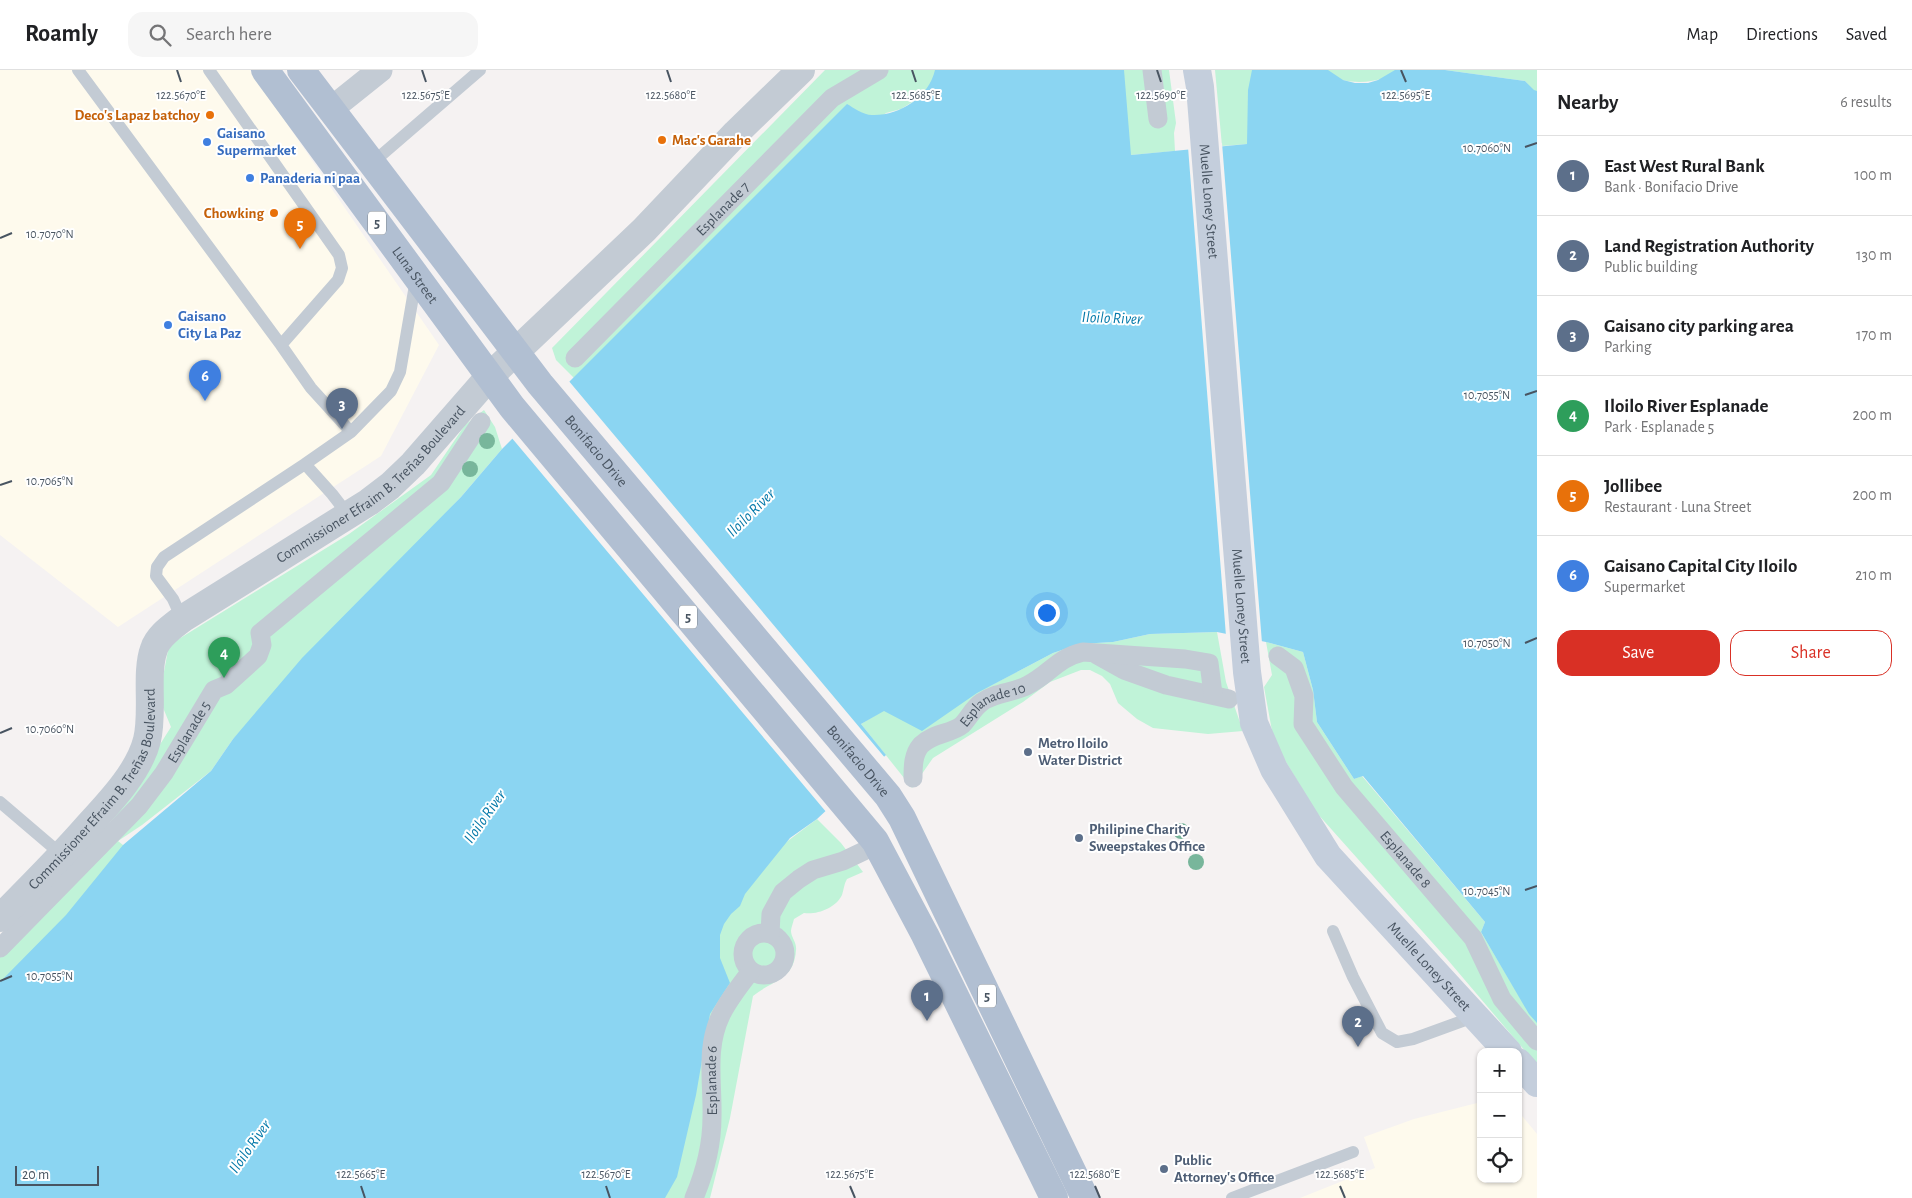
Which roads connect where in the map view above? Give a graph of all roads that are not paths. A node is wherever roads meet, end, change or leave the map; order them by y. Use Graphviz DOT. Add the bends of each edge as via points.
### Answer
graph roads {
  1 [pos="78,70"];
  2 [pos="209,70"];
  3 [pos="265,70"];
  4 [pos="301,70"];
  5 [pos="380,70"];
  6 [pos="480,70"];
  7 [pos="801,70"];
  8 [pos="879,70"];
  9 [pos="1152,70"];
  10 [pos="1199,78"];
  11 [pos="330,110"];
  12 [pos="1158,119"];
  13 [pos="371,164"];
  14 [pos="416,278"];
  15 [pos="281,345"];
  16 [pos="514,352"];
  17 [pos="575,358"];
  18 [pos="489,376"];
  19 [pos="481,422"];
  20 [pos="351,432"];
  21 [pos="305,464"];
  22 [pos="349,516"];
  23 [pos="182,619"];
  24 [pos="1094,653"];
  25 [pos="1278,656"];
  26 [pos="913,778"];
  27 [pos="0,802"];
  28 [pos="864,851"];
  29 [pos="62,855"];
  30 [pos="0,918"];
  31 [pos="1333,931"];
  32 [pos="770,934"];
  33 [pos="0,948"];
  34 [pos="750,971"];
  35 [pos="1476,1016"];
  36 [pos="1537,1041"];
  37 [pos="1504,1048"];
  38 [pos="1522,1066"];
  39 [pos="1537,1083"];
  40 [pos="1353,1152"];
  41 [pos="694,1198"];
  42 [pos="1054,1198"];
  43 [pos="1085,1198"];
  44 [pos="1232,1198"];
  1 -- 15 [label="lane"];
  2 -- 15 [label="lane" via="339,255 342,268 338,280"];
  3 -- 14 [label="main road, Luna Street / 5"];
  4 -- 11 [label="main road, 5"];
  5 -- 11 [label="street"];
  6 -- 13 [label="lane"];
  7 -- 16 [label="street, Commissioner Efraim B. Treñas Boulevard" via="644,230"];
  8 -- 17 [label="street, Esplanade 7" via="832,98"];
  9 -- 12 [label="street"];
  10 -- 35 [label="main road, Muelle Loney Street" via="1247,672 1254,723 1274,769 1328,856"];
  11 -- 13 [label="main road, 5"];
  13 -- 16 [label="main road, 5"];
  14 -- 18 [label="main road, Luna Street / 5"];
  14 -- 20 [label="lane" via="400,372 391,391"];
  15 -- 20 [label="lane" via="311,388"];
  16 -- 18 [label="street, Commissioner Efraim B. Treñas Boulevard"];
  16 -- 43 [label="main road, Bonifacio Drive / 5" via="888,796 902,818"];
  18 -- 22 [label="street, Commissioner Efraim B. Treñas Boulevard" via="413,464"];
  18 -- 42 [label="main road, Luna Street / 5" via="875,841 926,935"];
  19 -- 33 [label="street, Esplanade 5" via="441,483 260,633 262,645 258,656 226,686 214,690 174,757 139,806"];
  20 -- 21 [label="lane"];
  21 -- 22 [label="lane"];
  21 -- 23 [label="lane" via="164,557 157,567 156,576"];
  22 -- 23 [label="street, Commissioner Efraim B. Treñas Boulevard"];
  23 -- 29 [label="street, Commissioner Efraim B. Treñas Boulevard" via="164,633 154,648 147,741 131,775"];
  24 -- 24 [label="street, Esplanade 10" via="1124,670 1166,685 1221,696 1209,662"];
  24 -- 26 [label="street, Esplanade 10" via="1071,655 1028,685 983,701 962,725 933,736 920,746 912,762"];
  25 -- 36 [label="street, Esplanade 8" via="1294,668 1304,696 1303,724 1344,787 1473,938 1502,1000"];
  27 -- 29 [label="lane"];
  28 -- 32 [label="street" via="813,870 783,892 771,914"];
  29 -- 30 [label="street, Commissioner Efraim B. Treñas Boulevard"];
  31 -- 35 [label="lane" via="1382,1033 1397,1042"];
  32 -- 34 [label="street" via="755,935 745,945 743,959"];
  32 -- 34 [label="street" via="776,936 784,947 781,966 770,975"];
  34 -- 41 [label="street, Esplanade 6" via="731,998 717,1027 710,1064 712,1118 709,1152"];
  35 -- 37 [label="main road, Muelle Loney Street"];
  38 -- 39 [label="main road"];
  40 -- 44 [label="lane"];
}
